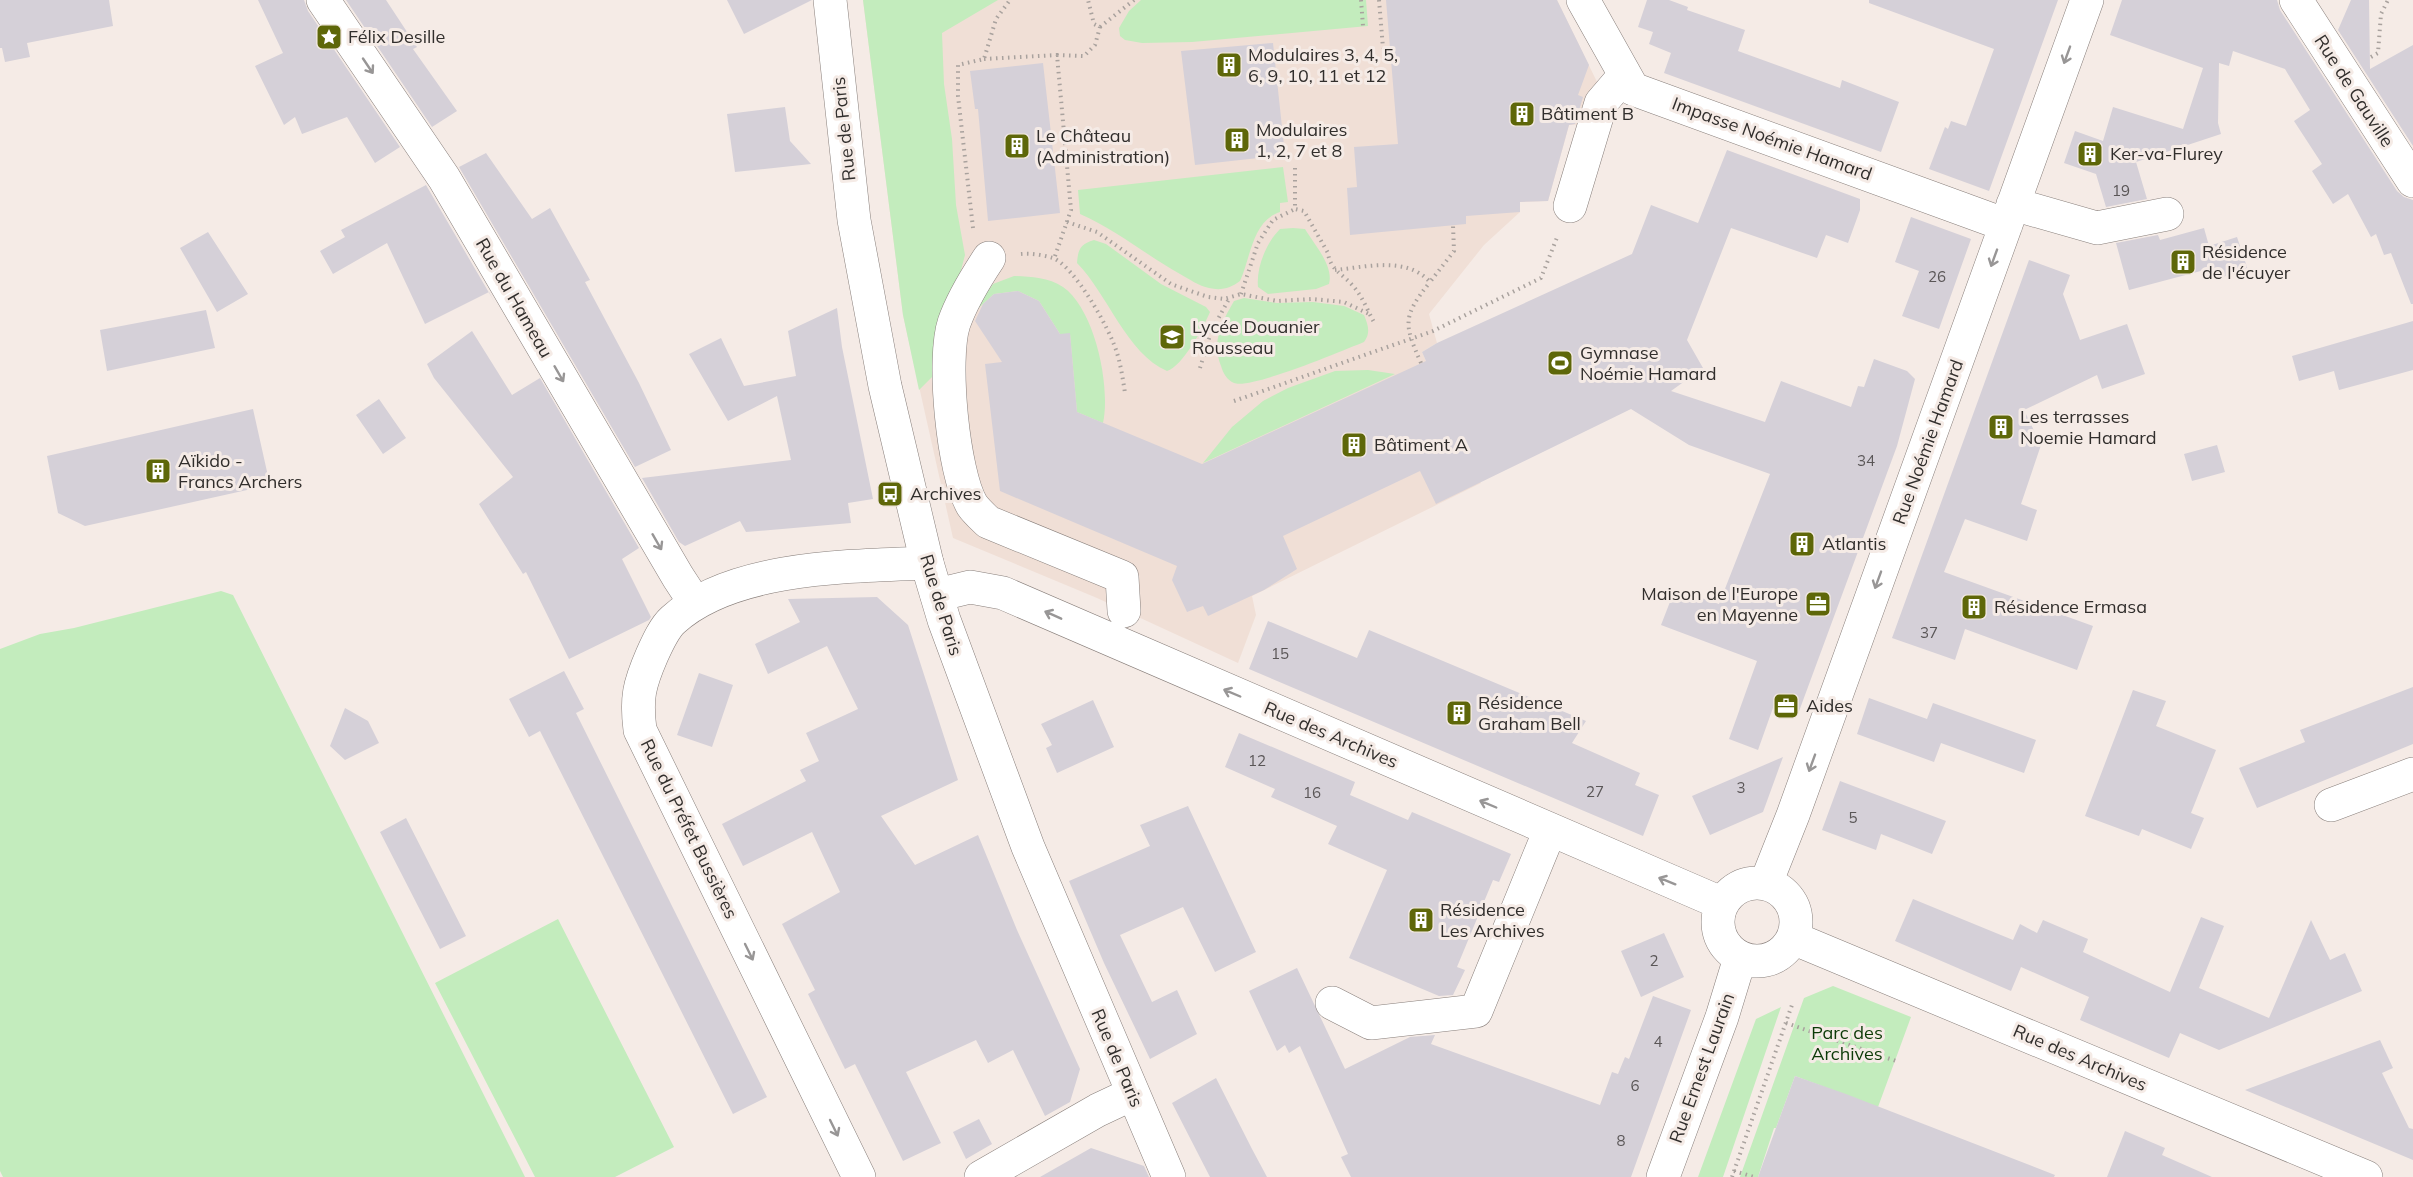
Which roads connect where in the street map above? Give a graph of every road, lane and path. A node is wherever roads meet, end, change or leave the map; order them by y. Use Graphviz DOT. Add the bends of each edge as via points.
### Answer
graph roads {
  1 [pos="323,0"];
  2 [pos="830,0"];
  3 [pos="1010,0"];
  4 [pos="1088,0"];
  5 [pos="1134,0"];
  6 [pos="1361,0"];
  7 [pos="1379,0"];
  8 [pos="1583,0"];
  9 [pos="2087,0"];
  10 [pos="2296,0"];
  11 [pos="2388,0"];
  12 [pos="1363,26"];
  13 [pos="1100,27"];
  14 [pos="1383,48"];
  15 [pos="1057,55"];
  16 [pos="984,59"];
  17 [pos="1625,75"];
  18 [pos="2344,75"];
  19 [pos="1295,168"];
  20 [pos="2413,181"];
  21 [pos="1570,206"];
  22 [pos="1295,209"];
  23 [pos="2167,214"];
  24 [pos="2009,215"];
  25 [pos="1067,222"];
  26 [pos="1453,225"];
  27 [pos="989,258"];
  28 [pos="1054,259"];
  29 [pos="1334,270"];
  30 [pos="1430,282"];
  31 [pos="1241,294"];
  32 [pos="1231,297"];
  33 [pos="1369,314"];
  34 [pos="1375,324"];
  35 [pos="1410,339"];
  36 [pos="1421,363"];
  37 [pos="1200,368"];
  38 [pos="1125,393"];
  39 [pos="1234,401"];
  40 [pos="927,563"];
  41 [pos="937,596"];
  42 [pos="695,603"];
  43 [pos="1124,611"];
  44 [pos="2413,774"];
  45 [pos="2331,805"];
  46 [pos="1550,830"];
  47 [pos="1766,883"];
  48 [pos="1722,903"];
  49 [pos="1793,938"];
  50 [pos="1740,958"];
  51 [pos="1793,1002"];
  52 [pos="1332,1003"];
  53 [pos="1786,1023"];
  54 [pos="1896,1061"];
  55 [pos="1132,1094"];
  56 [pos="1734,1171"];
  57 [pos="859,1177"];
  58 [pos="981,1177"];
  59 [pos="1168,1177"];
  60 [pos="1663,1177"];
  61 [pos="1732,1177"];
  62 [pos="1754,1177"];
  63 [pos="2367,1177"];
  1 -- 42 [label="street, Rue du Hameau, one-way" via="444,178"];
  2 -- 40 [label="street, Rue de Paris" via="854,220 885,386"];
  3 -- 16 [label="path" via="996,19"];
  4 -- 13 [label="path" via="1094,24"];
  5 -- 13 [label="path"];
  6 -- 12 [label="path"];
  7 -- 14 [label="path"];
  8 -- 17 [label="street, Impasse Noémie Hamard"];
  9 -- 24 [label="street, Rue Noémie Hamard, one-way"];
  10 -- 18 [label="street, Rue de Gauville"];
  11 -- 18 [label="path" via="2381,14 2378,53"];
  13 -- 15 [label="path" via="1095,45 1084,56"];
  15 -- 16 [label="path"];
  15 -- 25 [label="path" via="1071,210"];
  16 -- 27 [label="path" via="958,65 958,96 974,230 979,250"];
  17 -- 21 [label="street" via="1601,103"];
  17 -- 24 [label="street, Impasse Noémie Hamard" via="1633,89"];
  18 -- 20 [label="street, Rue de Gauville"];
  19 -- 22 [label="path"];
  21 -- 35 [label="path" via="1541,278"];
  22 -- 29 [label="path" via="1304,211"];
  22 -- 31 [label="path" via="1274,220 1258,243"];
  23 -- 24 [label="street, Impasse Noémie Hamard" via="2097,228"];
  24 -- 47 [label="street, Rue Noémie Hamard, one-way"];
  25 -- 28 [label="path"];
  25 -- 32 [label="path" via="1096,232 1171,284 1208,297"];
  26 -- 30 [label="path" via="1454,251"];
  27 -- 28 [label="path" via="1029,254"];
  27 -- 43 [label="street" via="954,325 948,367 959,468 972,506 988,522 1122,577"];
  28 -- 38 [label="path" via="1070,272 1102,319 1116,351"];
  29 -- 30 [label="path" via="1398,266 1421,273"];
  29 -- 33 [label="path" via="1353,285"];
  30 -- 35 [label="path" via="1409,314"];
  31 -- 32 [label="path"];
  31 -- 33 [label="path" via="1277,301 1344,302"];
  32 -- 37 [label="path" via="1211,332"];
  33 -- 34 [label="path"];
  35 -- 36 [label="path"];
  35 -- 39 [label="path"];
  40 -- 41 [label="street, Rue de Paris"];
  40 -- 42 [label="street, Rue du Préfet Bussières" via="761,578"];
  46 -- 41 [label="street, Rue des Archives, one-way" via="1003,593 970,587"];
  41 -- 55 [label="street, Rue de Paris" via="1028,847"];
  42 -- 57 [label="street, Rue du Préfet Bussières, one-way" via="671,621 644,674 637,703 640,730"];
  44 -- 45 [label="street"];
  48 -- 46 [label="street, Rue des Archives, one-way"];
  46 -- 52 [label="street" via="1476,1011 1371,1023"];
  47 -- 48 [label="street" via="1740,886"];
  47 -- 49 [label="street" via="1777,887 1792,904 1796,915"];
  48 -- 50 [label="street" via="1718,915 1722,941"];
  49 -- 50 [label="street" via="1781,952 1765,961"];
  49 -- 63 [label="street, Rue des Archives"];
  50 -- 60 [label="street, Rue Ernest Laurain"];
  51 -- 53 [label="path"];
  53 -- 54 [label="path"];
  53 -- 56 [label="path"];
  55 -- 58 [label="street"];
  55 -- 59 [label="street, Rue de Paris"];
  56 -- 61 [label="path"];
  56 -- 62 [label="path"];
}
